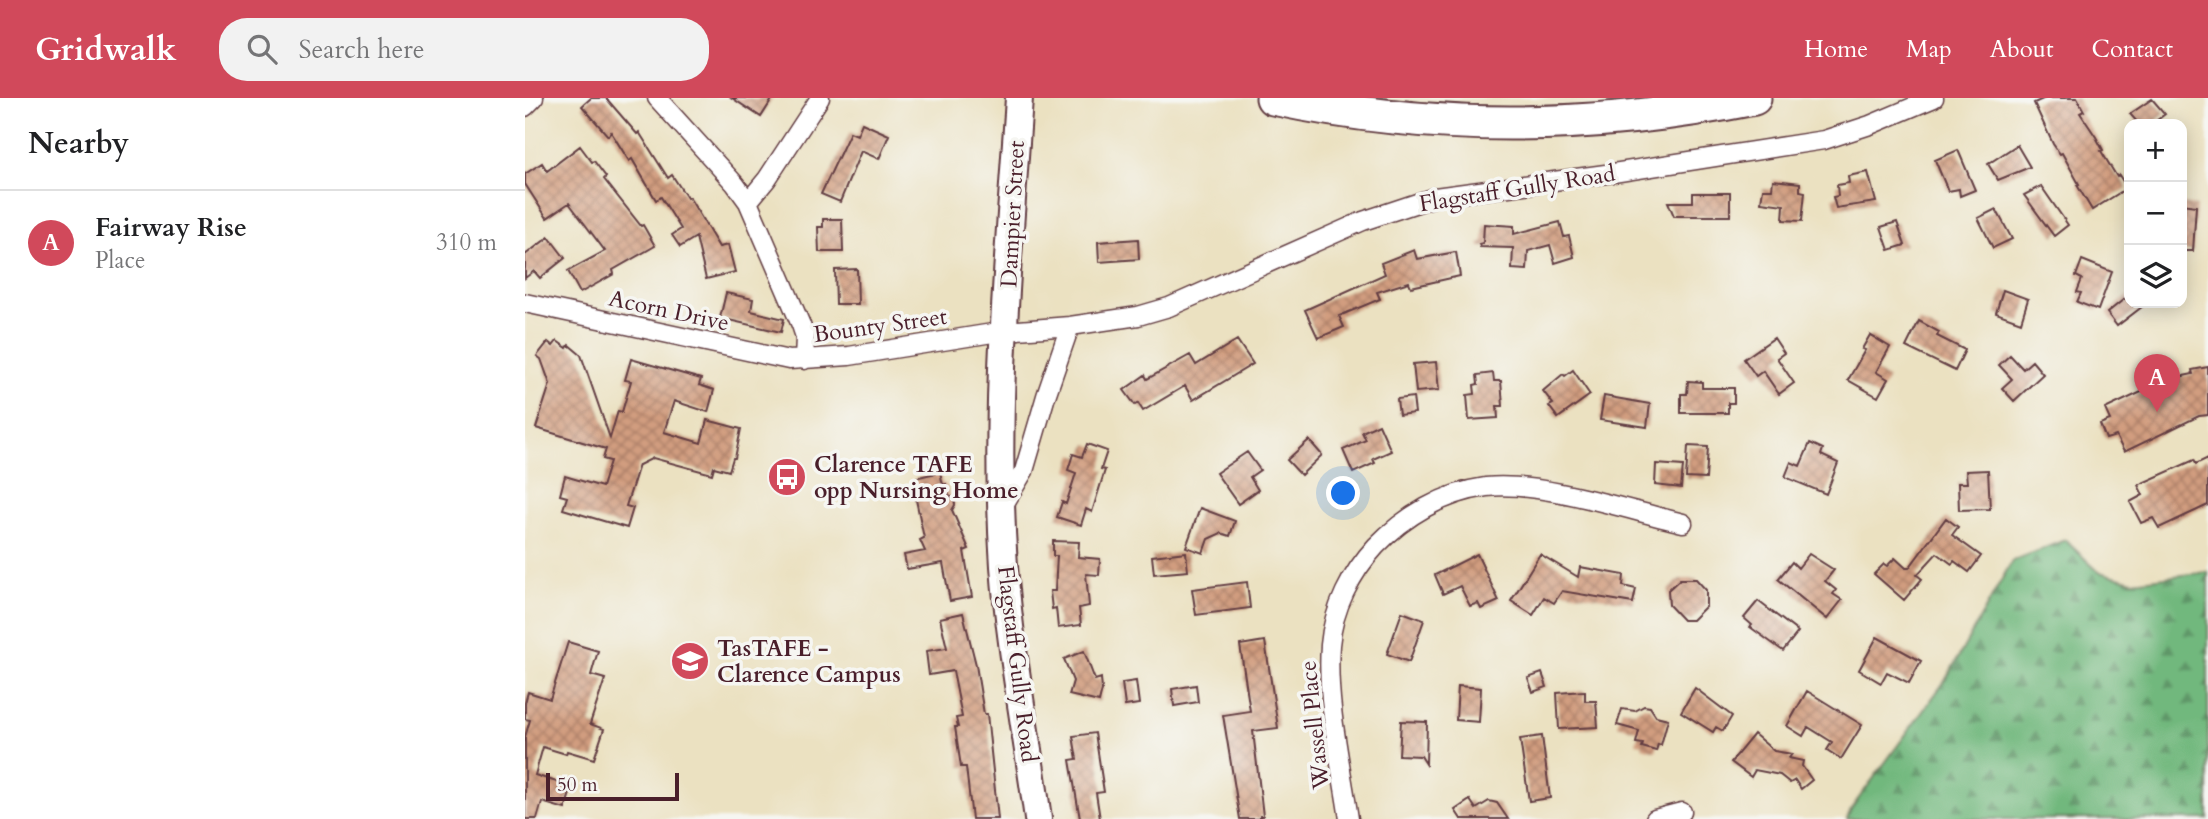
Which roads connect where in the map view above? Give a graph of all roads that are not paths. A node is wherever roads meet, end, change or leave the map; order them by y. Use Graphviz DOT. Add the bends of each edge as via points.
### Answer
graph roads {
  1 [pos="534,98"];
  2 [pos="657,98"];
  3 [pos="820,98"];
  4 [pos="1019,98"];
  5 [pos="1273,98"];
  6 [pos="1754,98"];
  7 [pos="1934,98"];
  8 [pos="525,107"];
  9 [pos="748,202"];
  10 [pos="525,303"];
  11 [pos="1070,326"];
  12 [pos="1005,331"];
  13 [pos="804,360"];
  14 [pos="1002,508"];
  15 [pos="1683,523"];
  16 [pos="1682,813"];
  17 [pos="1038,819"];
  18 [pos="1349,819"];
  19 [pos="1655,819"];
  1 -- 8 [label="street"];
  2 -- 9 [label="street, Bounty Street"];
  3 -- 9 [label="street"];
  4 -- 12 [label="street, Dampier Street"];
  5 -- 6 [label="highway" via="1390,118 1475,124 1616,120"];
  7 -- 11 [label="street, Flagstaff Gully Road" via="1824,140 1435,197 1363,221 1170,307"];
  9 -- 13 [label="street, Bounty Street" via="801,325"];
  10 -- 13 [label="street, Acorn Drive" via="773,358"];
  11 -- 12 [label="street, Flagstaff Gully Road"];
  11 -- 14 [label="street" via="1024,471"];
  12 -- 13 [label="street, Bounty Street"];
  12 -- 14 [label="street, Flagstaff Gully Road"];
  14 -- 17 [label="street, Flagstaff Gully Road" via="1005,568"];
  15 -- 18 [label="street, Wassell Place" via="1555,493 1488,487 1439,500 1389,533 1353,576 1341,599 1330,644 1332,702"];
  16 -- 19 [label="street"];
}
